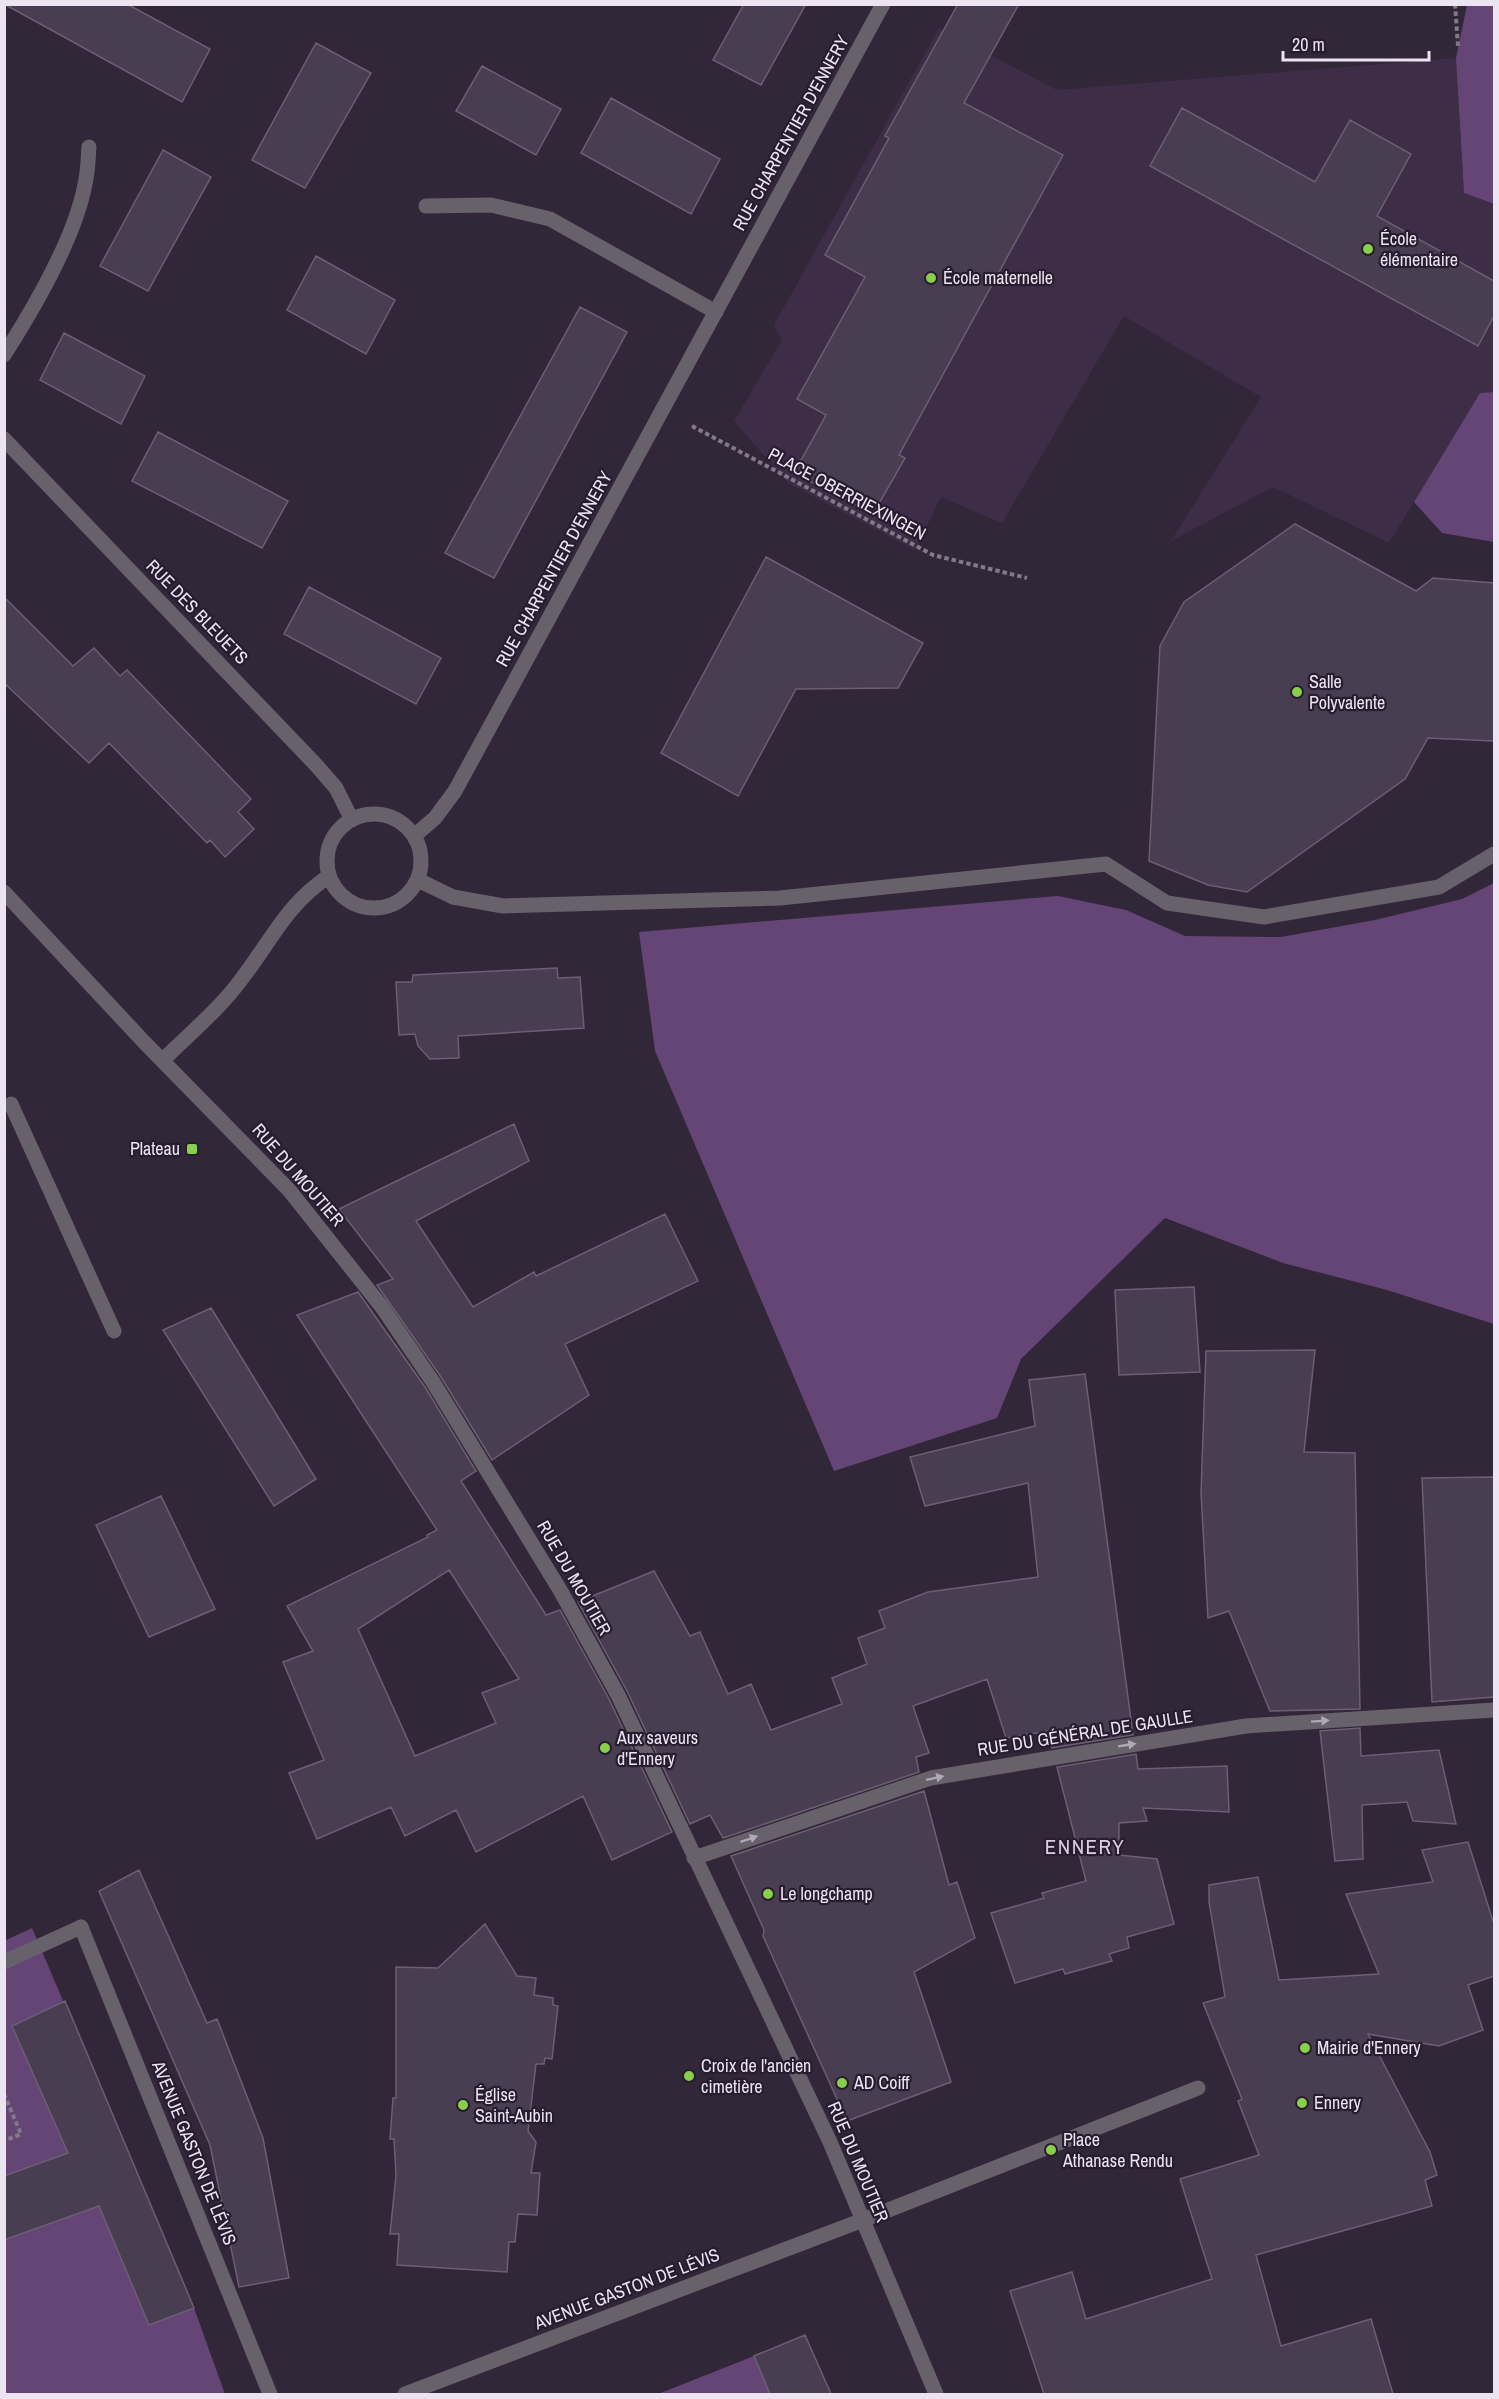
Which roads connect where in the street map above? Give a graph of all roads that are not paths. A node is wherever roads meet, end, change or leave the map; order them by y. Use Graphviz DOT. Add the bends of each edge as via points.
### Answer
graph roads {
  1 [pos="883,4"];
  2 [pos="89,147"];
  3 [pos="426,206"];
  4 [pos="716,312"];
  5 [pos="4,356"];
  6 [pos="4,439"];
  7 [pos="352,820"];
  8 [pos="414,836"];
  9 [pos="1494,854"];
  10 [pos="329,876"];
  11 [pos="418,880"];
  12 [pos="4,892"];
  13 [pos="163,1060"];
  14 [pos="11,1104"];
  15 [pos="114,1330"];
  16 [pos="1494,1710"];
  17 [pos="694,1858"];
  18 [pos="4,1962"];
  19 [pos="1198,2088"];
  20 [pos="863,2220"];
  21 [pos="270,2394"];
  22 [pos="405,2394"];
  23 [pos="936,2394"];
  1 -- 4 [label="street, RUE CHARPENTIER D'ENNERY"];
  2 -- 5 [label="street" via="86,184 76,219"];
  3 -- 4 [label="street" via="491,205 550,219"];
  4 -- 8 [label="street, RUE CHARPENTIER D'ENNERY" via="455,791 435,818"];
  6 -- 7 [label="street, RUE DES BLEUETS" via="317,766 336,788"];
  7 -- 8 [label="street" via="382,814 403,824"];
  7 -- 10 [label="street" via="340,828 329,848"];
  8 -- 11 [label="street" via="422,863"];
  9 -- 11 [label="street" via="1439,887 1264,917 1167,903 1106,864 780,898 503,906 453,897"];
  10 -- 11 [label="street" via="346,899 355,905 378,909 400,901"];
  10 -- 13 [label="street" via="280,921 243,978"];
  12 -- 13 [label="street, RUE DU MOUTIER"];
  13 -- 17 [label="street, RUE DU MOUTIER" via="289,1190 382,1307 433,1382 560,1590 618,1695"];
  14 -- 15 [label="street"];
  17 -- 16 [label="street, RUE DU GÉNÉRAL DE GAULLE, one-way" via="931,1778 1246,1726"];
  17 -- 20 [label="street, RUE DU MOUTIER" via="830,2142"];
  18 -- 21 [label="street, AVENUE GASTON DE LÉVIS" via="81,1927"];
  19 -- 20 [label="street, AVENUE GASTON DE LÉVIS"];
  20 -- 22 [label="street, AVENUE GASTON DE LÉVIS"];
  20 -- 23 [label="street, RUE DU MOUTIER"];
}
